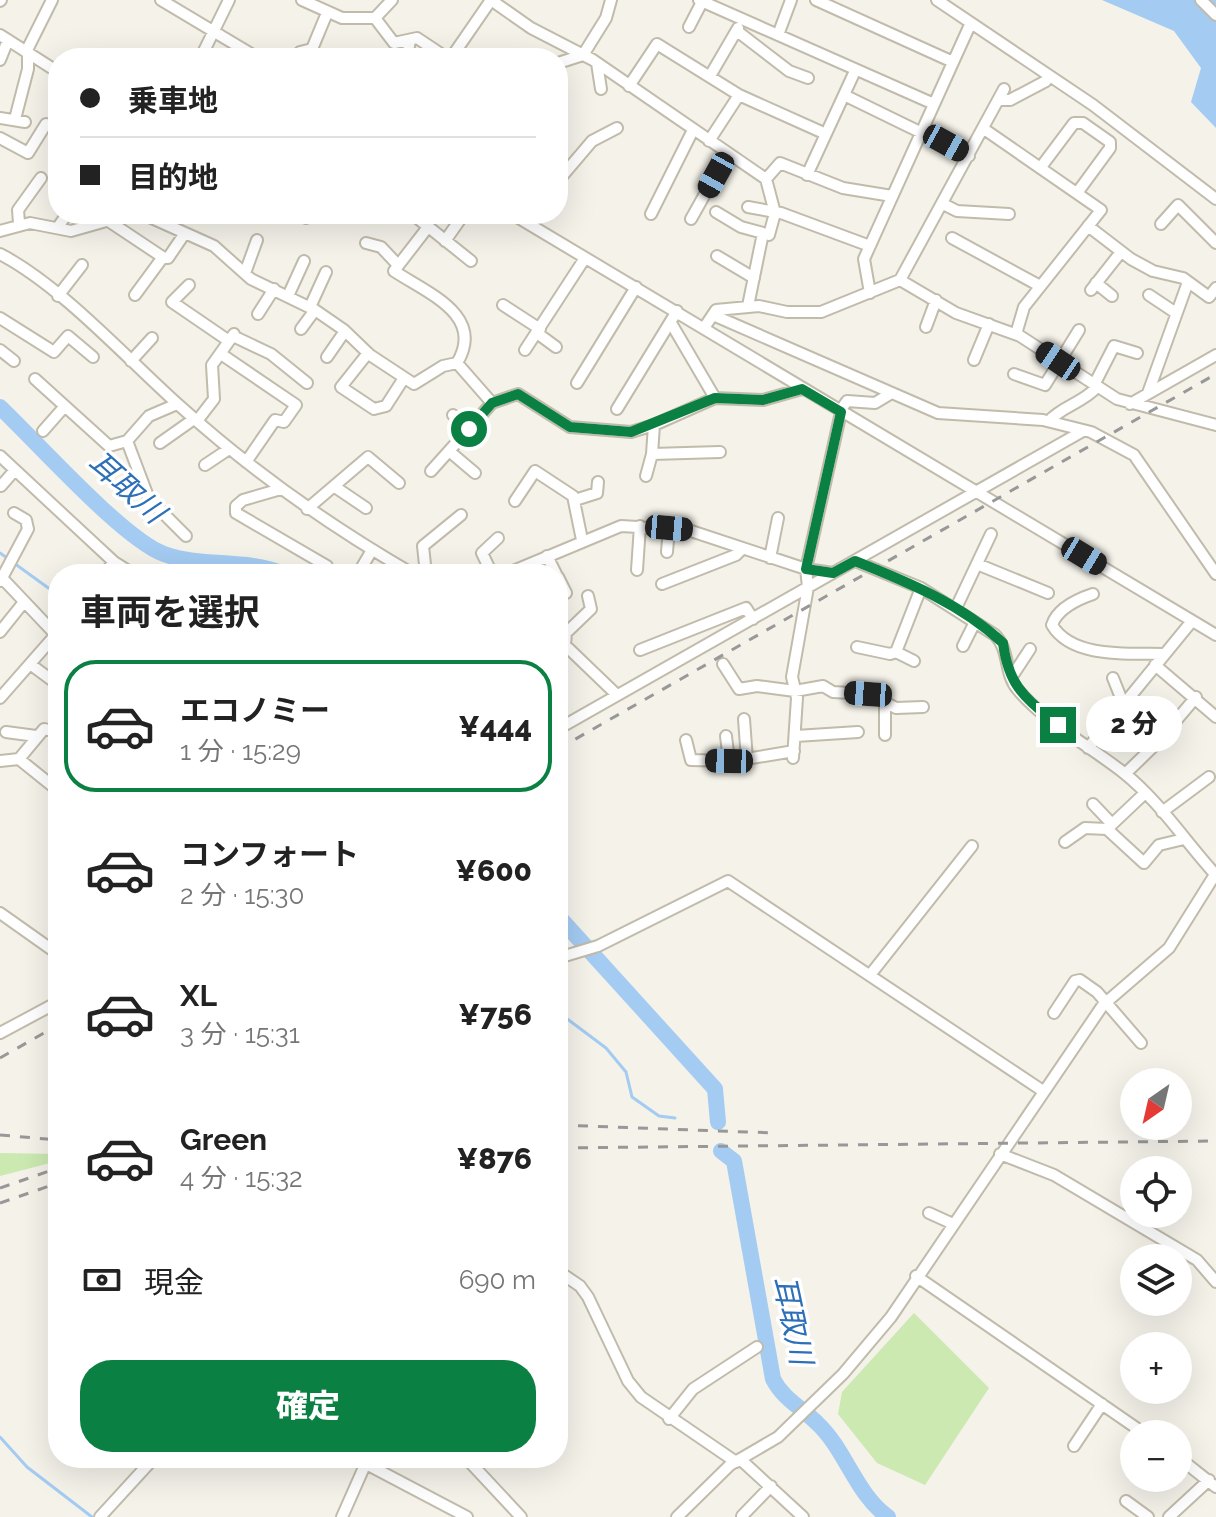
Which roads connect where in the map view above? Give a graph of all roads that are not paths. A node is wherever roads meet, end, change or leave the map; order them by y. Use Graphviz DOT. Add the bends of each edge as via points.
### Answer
graph roads {
  1 [pos="52,0"];
  2 [pos="161,0"];
  3 [pos="229,0"];
  4 [pos="302,0"];
  5 [pos="392,0"];
  6 [pos="491,0"];
  7 [pos="611,0"];
  8 [pos="791,0"];
  9 [pos="816,0"];
  10 [pos="937,0"];
  11 [pos="1201,0"];
  12 [pos="701,1"];
  13 [pos="327,13"];
  14 [pos="1216,15"];
  15 [pos="375,18"];
  16 [pos="743,19"];
  17 [pos="689,27"];
  18 [pos="969,27"];
  19 [pos="737,31"];
  20 [pos="214,32"];
  21 [pos="778,35"];
  22 [pos="4,37"];
  23 [pos="410,40"];
  24 [pos="208,48"];
  25 [pos="241,48"];
  26 [pos="312,48"];
  27 [pos="409,48"];
  28 [pos="433,48"];
  29 [pos="456,48"];
  30 [pos="27,52"];
  31 [pos="583,55"];
  32 [pos="0,60"];
  33 [pos="568,60"];
  34 [pos="953,62"];
  35 [pos="597,63"];
  36 [pos="48,66"];
  37 [pos="855,71"];
  38 [pos="710,76"];
  39 [pos="808,78"];
  40 [pos="1046,81"];
  41 [pos="629,86"];
  42 [pos="601,89"];
  43 [pos="1004,89"];
  44 [pos="739,95"];
  45 [pos="844,95"];
  46 [pos="999,100"];
  47 [pos="934,104"];
  48 [pos="1,120"];
  49 [pos="46,124"];
  50 [pos="617,128"];
  51 [pos="984,129"];
  52 [pos="693,130"];
  53 [pos="922,130"];
  54 [pos="826,134"];
  55 [pos="0,138"];
  56 [pos="709,141"];
  57 [pos="728,153"];
  58 [pos="969,156"];
  59 [pos="1041,167"];
  60 [pos="568,169"];
  61 [pos="807,175"];
  62 [pos="41,178"];
  63 [pos="766,179"];
  64 [pos="1077,193"];
  65 [pos="892,196"];
  66 [pos="1216,199"];
  67 [pos="943,204"];
  68 [pos="748,207"];
  69 [pos="716,212"];
  70 [pos="775,213"];
  71 [pos="651,214"];
  72 [pos="1009,214"];
  73 [pos="691,219"];
  74 [pos="19,223"];
  75 [pos="60,224"];
  76 [pos="101,224"];
  77 [pos="113,224"];
  78 [pos="165,224"];
  79 [pos="424,224"];
  80 [pos="457,224"];
  81 [pos="536,224"];
  82 [pos="1161,224"];
  83 [pos="1088,226"];
  84 [pos="58,227"];
  85 [pos="428,227"];
  86 [pos="0,231"];
  87 [pos="185,233"];
  88 [pos="769,235"];
  89 [pos="952,238"];
  90 [pos="257,240"];
  91 [pos="445,241"];
  92 [pos="366,243"];
  93 [pos="1216,243"];
  94 [pos="870,246"];
  95 [pos="1121,252"];
  96 [pos="0,254"];
  97 [pos="717,256"];
  98 [pos="163,257"];
  99 [pos="585,258"];
  100 [pos="304,261"];
  101 [pos="471,261"];
  102 [pos="82,265"];
  103 [pos="398,265"];
  104 [pos="326,272"];
  105 [pos="245,273"];
  106 [pos="754,278"];
  107 [pos="900,280"];
  108 [pos="1188,282"];
  109 [pos="189,285"];
  110 [pos="1040,286"];
  111 [pos="636,287"];
  112 [pos="1216,288"];
  113 [pos="274,289"];
  114 [pos="870,293"];
  115 [pos="135,295"];
  116 [pos="1149,295"];
  117 [pos="58,296"];
  118 [pos="288,296"];
  119 [pos="1112,296"];
  120 [pos="936,300"];
  121 [pos="503,305"];
  122 [pos="748,306"];
  123 [pos="312,309"];
  124 [pos="677,311"];
  125 [pos="1176,313"];
  126 [pos="258,314"];
  127 [pos="713,315"];
  128 [pos="0,318"];
  129 [pos="671,323"];
  130 [pos="989,324"];
  131 [pos="926,327"];
  132 [pos="704,328"];
  133 [pos="301,329"];
  134 [pos="1079,330"];
  135 [pos="345,331"];
  136 [pos="538,331"];
  137 [pos="1016,334"];
  138 [pos="232,337"];
  139 [pos="152,338"];
  140 [pos="556,347"];
  141 [pos="0,350"];
  142 [pos="525,350"];
  143 [pos="368,353"];
  144 [pos="1137,353"];
  145 [pos="221,354"];
  146 [pos="1216,355"];
  147 [pos="93,357"];
  148 [pos="327,357"];
  149 [pos="974,360"];
  150 [pos="14,361"];
  151 [pos="131,361"];
  152 [pos="1058,361"];
  153 [pos="457,363"];
  154 [pos="1014,374"];
  155 [pos="404,378"];
  156 [pos="35,379"];
  157 [pos="307,383"];
  158 [pos="577,383"];
  159 [pos="1095,386"];
  160 [pos="802,389"];
  161 [pos="1148,393"];
  162 [pos="890,394"];
  163 [pos="715,398"];
  164 [pos="492,403"];
  165 [pos="177,404"];
  166 [pos="1130,404"];
  167 [pos="65,406"];
  168 [pos="617,409"];
  169 [pos="840,412"];
  170 [pos="453,415"];
  171 [pos="195,420"];
  172 [pos="1049,421"];
  173 [pos="654,425"];
  174 [pos="1216,425"];
  175 [pos="469,429"];
  176 [pos="43,431"];
  177 [pos="1083,431"];
  178 [pos="127,441"];
  179 [pos="160,443"];
  180 [pos="229,449"];
  181 [pos="449,451"];
  182 [pos="720,452"];
  183 [pos="652,454"];
  184 [pos="0,456"];
  185 [pos="246,462"];
  186 [pos="205,465"];
  187 [pos="15,470"];
  188 [pos="431,471"];
  189 [pos="475,473"];
  190 [pos="646,476"];
  191 [pos="598,482"];
  192 [pos="399,483"];
  193 [pos="1,486"];
  194 [pos="335,487"];
  195 [pos="281,489"];
  196 [pos="976,492"];
  197 [pos="575,500"];
  198 [pos="515,501"];
  199 [pos="366,508"];
  200 [pos="307,509"];
  201 [pos="14,513"];
  202 [pos="461,515"];
  203 [pos="778,518"];
  204 [pos="640,526"];
  205 [pos="669,528"];
  206 [pos="991,534"];
  207 [pos="186,536"];
  208 [pos="498,538"];
  209 [pos="582,540"];
  210 [pos="742,549"];
  211 [pos="372,550"];
  212 [pos="667,552"];
  213 [pos="547,556"];
  214 [pos="770,558"];
  215 [pos="855,561"];
  216 [pos="114,562"];
  217 [pos="117,564"];
  218 [pos="324,564"];
  219 [pos="364,564"];
  220 [pos="390,564"];
  221 [pos="425,564"];
  222 [pos="487,564"];
  223 [pos="529,564"];
  224 [pos="551,564"];
  225 [pos="977,564"];
  226 [pos="806,569"];
  227 [pos="637,570"];
  228 [pos="833,573"];
  229 [pos="1216,574"];
  230 [pos="1,580"];
  231 [pos="662,584"];
  232 [pos="808,587"];
  233 [pos="921,588"];
  234 [pos="1048,593"];
  235 [pos="1093,594"];
  236 [pos="588,596"];
  237 [pos="24,602"];
  238 [pos="956,608"];
  239 [pos="753,619"];
  240 [pos="1192,621"];
  241 [pos="975,622"];
  242 [pos="48,626"];
  243 [pos="568,631"];
  244 [pos="0,632"];
  245 [pos="1216,635"];
  246 [pos="48,645"];
  247 [pos="963,646"];
  248 [pos="857,647"];
  249 [pos="568,648"];
  250 [pos="1030,649"];
  251 [pos="640,650"];
  252 [pos="896,652"];
  253 [pos="1164,654"];
  254 [pos="914,661"];
  255 [pos="30,664"];
  256 [pos="723,664"];
  257 [pos="1155,665"];
  258 [pos="48,677"];
  259 [pos="1011,678"];
  260 [pos="1113,678"];
  261 [pos="795,691"];
  262 [pos="617,695"];
  263 [pos="1196,697"];
  264 [pos="0,698"];
  265 [pos="1123,703"];
  266 [pos="885,705"];
  267 [pos="923,707"];
  268 [pos="1216,717"];
  269 [pos="744,719"];
  270 [pos="568,723"];
  271 [pos="48,729"];
  272 [pos="6,732"];
  273 [pos="858,732"];
  274 [pos="885,735"];
  275 [pos="36,736"];
  276 [pos="726,736"];
  277 [pos="796,736"];
  278 [pos="686,740"];
  279 [pos="1088,748"];
  280 [pos="19,759"];
  281 [pos="747,760"];
  282 [pos="0,761"];
  283 [pos="729,761"];
  284 [pos="1125,774"];
  285 [pos="1209,777"];
  286 [pos="48,782"];
  287 [pos="1145,793"];
  288 [pos="1093,804"];
  289 [pos="1162,812"];
  290 [pos="1109,826"];
  291 [pos="1184,839"];
  292 [pos="1065,842"];
  293 [pos="972,846"];
  294 [pos="1216,873"];
  295 [pos="0,913"];
  296 [pos="48,947"];
  297 [pos="568,956"];
  298 [pos="870,975"];
  299 [pos="1106,1002"];
  300 [pos="48,1007"];
  301 [pos="1054,1013"];
  302 [pos="0,1033"];
  303 [pos="1141,1043"];
  304 [pos="1043,1091"];
  305 [pos="1000,1154"];
  306 [pos="929,1213"];
  307 [pos="952,1222"];
  308 [pos="916,1276"];
  309 [pos="568,1278"];
  310 [pos="1216,1282"];
  311 [pos="757,1347"];
  312 [pos="1102,1404"];
  313 [pos="669,1419"];
  314 [pos="1125,1420"];
  315 [pos="1074,1446"];
  316 [pos="738,1460"];
  317 [pos="145,1468"];
  318 [pos="364,1468"];
  319 [pos="371,1468"];
  320 [pos="479,1468"];
  321 [pos="1192,1468"];
  322 [pos="1212,1483"];
  323 [pos="771,1486"];
  324 [pos="1126,1501"];
  325 [pos="101,1516"];
  326 [pos="742,1516"];
  327 [pos="342,1517"];
  328 [pos="467,1517"];
  329 [pos="521,1517"];
  330 [pos="677,1517"];
  331 [pos="803,1517"];
  332 [pos="1148,1517"];
  333 [pos="1169,1517"];
  1 -- 30 [label="street"];
  2 -- 20 [label="street"];
  3 -- 20 [label="street"];
  4 -- 13 [label="street"];
  5 -- 15 [label="street"];
  6 -- 29 [label="street"];
  6 -- 31 [label="street"];
  7 -- 31 [label="street"];
  8 -- 21 [label="street"];
  9 -- 34 [label="street"];
  10 -- 66 [label="street" via="1093,105"];
  11 -- 14 [label="street"];
  12 -- 16 [label="street"];
  12 -- 17 [label="street"];
  13 -- 15 [label="street"];
  13 -- 26 [label="street"];
  15 -- 23 [label="street" via="394,43"];
  16 -- 19 [label="street"];
  16 -- 21 [label="street"];
  18 -- 34 [label="street"];
  19 -- 38 [label="street"];
  19 -- 39 [label="street" via="789,71"];
  20 -- 24 [label="street"];
  20 -- 25 [label="street"];
  21 -- 37 [label="street"];
  22 -- 30 [label="street"];
  22 -- 32 [label="street"];
  23 -- 27 [label="street"];
  23 -- 28 [label="street" via="417,38"];
  30 -- 36 [label="street"];
  30 -- 48 [label="street" via="20,120"];
  31 -- 33 [label="street"];
  31 -- 35 [label="street"];
  34 -- 47 [label="street"];
  35 -- 41 [label="street"];
  35 -- 42 [label="street"];
  37 -- 45 [label="street"];
  37 -- 47 [label="street"];
  38 -- 41 [label="street" via="657,44"];
  38 -- 44 [label="street"];
  40 -- 46 [label="street" via="1010,100"];
  41 -- 52 [label="street"];
  43 -- 46 [label="street"];
  44 -- 54 [label="street"];
  44 -- 56 [label="street"];
  45 -- 53 [label="street"];
  45 -- 54 [label="street"];
  46 -- 51 [label="street"];
  47 -- 53 [label="street"];
  49 -- 55 [label="street" via="28,153"];
  50 -- 60 [label="street" via="592,141"];
  51 -- 58 [label="street"];
  51 -- 59 [label="street"];
  52 -- 56 [label="street"];
  52 -- 71 [label="street"];
  53 -- 58 [label="street"];
  53 -- 65 [label="street"];
  54 -- 61 [label="street"];
  56 -- 57 [label="street"];
  57 -- 63 [label="street"];
  57 -- 73 [label="street"];
  58 -- 67 [label="street"];
  59 -- 64 [label="street"];
  59 -- 64 [label="street" via="1074,123 1083,123 1110,142"];
  61 -- 63 [label="street" via="780,163"];
  61 -- 65 [label="street"];
  62 -- 74 [label="street" via="18,210"];
  63 -- 70 [label="street"];
  64 -- 83 [label="street" via="1101,210"];
  65 -- 94 [label="street"];
  67 -- 72 [label="street" via="957,211"];
  67 -- 107 [label="street"];
  68 -- 70 [label="street"];
  69 -- 106 [label="street" via="763,233"];
  70 -- 88 [label="street"];
  70 -- 94 [label="street"];
  74 -- 84 [label="street"];
  74 -- 86 [label="street"];
  75 -- 84 [label="street"];
  76 -- 84 [label="street" via="71,231"];
  77 -- 98 [label="street"];
  78 -- 87 [label="street"];
  79 -- 85 [label="street"];
  80 -- 91 [label="street"];
  81 -- 99 [label="street"];
  82 -- 93 [label="street" via="1178,205"];
  83 -- 95 [label="street"];
  83 -- 110 [label="street"];
  85 -- 91 [label="street"];
  85 -- 103 [label="street"];
  87 -- 98 [label="street" via="168,258"];
  87 -- 105 [label="street" via="222,251"];
  89 -- 110 [label="street"];
  90 -- 105 [label="street"];
  91 -- 101 [label="street"];
  92 -- 103 [label="street" via="381,247"];
  94 -- 114 [label="street" via="864,259"];
  95 -- 108 [label="street" via="1153,271"];
  95 -- 119 [label="street" via="1094,287"];
  96 -- 117 [label="street" via="40,278"];
  97 -- 106 [label="street"];
  98 -- 115 [label="street"];
  99 -- 111 [label="street"];
  99 -- 136 [label="street"];
  100 -- 118 [label="street"];
  102 -- 117 [label="street"];
  103 -- 153 [label="street" via="394,271 457,312 464,327"];
  104 -- 123 [label="street"];
  105 -- 113 [label="street"];
  106 -- 122 [label="street"];
  107 -- 114 [label="street"];
  107 -- 120 [label="street"];
  108 -- 112 [label="street" via="1209,297"];
  108 -- 125 [label="street"];
  109 -- 138 [label="street" via="172,302"];
  110 -- 137 [label="street" via="1024,307"];
  111 -- 124 [label="street"];
  111 -- 158 [label="street"];
  113 -- 118 [label="street"];
  113 -- 126 [label="street"];
  114 -- 122 [label="street" via="809,314"];
  116 -- 125 [label="street"];
  117 -- 151 [label="street"];
  118 -- 123 [label="street"];
  120 -- 130 [label="street"];
  120 -- 131 [label="street"];
  121 -- 136 [label="street"];
  122 -- 127 [label="street" via="716,310"];
  123 -- 133 [label="street"];
  123 -- 135 [label="street"];
  124 -- 129 [label="street"];
  124 -- 132 [label="street"];
  125 -- 161 [label="street"];
  127 -- 132 [label="street"];
  127 -- 162 [label="street"];
  128 -- 147 [label="street" via="54,352 68,336"];
  129 -- 163 [label="street"];
  129 -- 168 [label="street"];
  130 -- 137 [label="street"];
  130 -- 149 [label="street"];
  132 -- 160 [label="street"];
  134 -- 152 [label="street"];
  135 -- 143 [label="street"];
  135 -- 148 [label="street"];
  136 -- 140 [label="street"];
  136 -- 142 [label="street"];
  137 -- 152 [label="street"];
  138 -- 145 [label="street"];
  138 -- 157 [label="street" via="271,354"];
  139 -- 151 [label="street"];
  141 -- 150 [label="street"];
  143 -- 155 [label="street"];
  143 -- 155 [label="street" via="341,387 374,409 386,406"];
  144 -- 159 [label="street" via="1114,346"];
  145 -- 171 [label="street" via="212,365 214,399"];
  145 -- 185 [label="street" via="296,405 284,422 275,420"];
  146 -- 161 [label="street"];
  151 -- 165 [label="street"];
  152 -- 154 [label="street" via="1045,385"];
  152 -- 159 [label="street"];
  153 -- 155 [label="street" via="417,384"];
  153 -- 164 [label="street"];
  156 -- 167 [label="street"];
  159 -- 166 [label="street"];
  159 -- 172 [label="street" via="1085,399"];
  160 -- 163 [label="street" via="763,400"];
  160 -- 169 [label="street"];
  161 -- 166 [label="street"];
  162 -- 169 [label="street" via="875,403 847,401"];
  162 -- 172 [label="street" via="949,415"];
  163 -- 173 [label="street"];
  164 -- 173 [label="street" via="518,394 570,427 631,432"];
  164 -- 175 [label="street"];
  165 -- 171 [label="street"];
  165 -- 178 [label="street" via="149,416"];
  166 -- 174 [label="street"];
  167 -- 176 [label="street"];
  167 -- 178 [label="street" via="109,446"];
  169 -- 196 [label="street"];
  169 -- 226 [label="street"];
  170 -- 175 [label="street"];
  171 -- 179 [label="street"];
  171 -- 180 [label="street"];
  172 -- 177 [label="street"];
  173 -- 183 [label="street"];
  175 -- 181 [label="street"];
  177 -- 196 [label="street"];
  177 -- 229 [label="street" via="1134,455"];
  178 -- 207 [label="street" via="149,499"];
  180 -- 185 [label="street"];
  180 -- 186 [label="street"];
  181 -- 188 [label="street"];
  181 -- 189 [label="street"];
  182 -- 183 [label="street"];
  183 -- 190 [label="street"];
  184 -- 187 [label="street"];
  185 -- 195 [label="street"];
  187 -- 193 [label="street"];
  187 -- 216 [label="street"];
  191 -- 197 [label="street" via="597,493"];
  192 -- 194 [label="street" via="368,457"];
  194 -- 199 [label="street"];
  194 -- 200 [label="street"];
  195 -- 200 [label="street"];
  195 -- 218 [label="street" via="243,500 236,513"];
  196 -- 215 [label="street"];
  196 -- 240 [label="street"];
  197 -- 198 [label="street" via="535,471"];
  197 -- 209 [label="street"];
  200 -- 211 [label="street"];
  201 -- 230 [label="street" via="26,520 28,529"];
  202 -- 221 [label="street" via="423,546"];
  203 -- 214 [label="street"];
  204 -- 205 [label="street"];
  204 -- 209 [label="street" via="621,526"];
  204 -- 227 [label="street"];
  205 -- 210 [label="street"];
  205 -- 212 [label="street"];
  206 -- 225 [label="street"];
  208 -- 222 [label="street" via="482,553"];
  209 -- 213 [label="street"];
  210 -- 214 [label="street"];
  210 -- 231 [label="street"];
  211 -- 219 [label="street"];
  211 -- 220 [label="street"];
  213 -- 223 [label="street"];
  213 -- 224 [label="street"];
  214 -- 226 [label="street"];
  215 -- 228 [label="street"];
  215 -- 233 [label="street"];
  216 -- 217 [label="street"];
  225 -- 234 [label="street"];
  225 -- 238 [label="street"];
  226 -- 228 [label="street"];
  226 -- 232 [label="street"];
  228 -- 232 [label="street"];
  230 -- 237 [label="street"];
  232 -- 239 [label="street"];
  232 -- 261 [label="street" via="792,677"];
  233 -- 238 [label="street"];
  233 -- 252 [label="street"];
  235 -- 253 [label="street" via="1054,618 1053,628 1086,648"];
  236 -- 243 [label="street" via="591,609"];
  237 -- 242 [label="street"];
  237 -- 244 [label="street"];
  238 -- 241 [label="street"];
  239 -- 251 [label="street" via="746,608"];
  239 -- 262 [label="street"];
  240 -- 245 [label="street"];
  240 -- 253 [label="street"];
  241 -- 247 [label="street"];
  241 -- 259 [label="street" via="1003,643"];
  246 -- 255 [label="street"];
  248 -- 252 [label="street"];
  249 -- 262 [label="street"];
  250 -- 259 [label="street"];
  252 -- 254 [label="street"];
  253 -- 257 [label="street"];
  255 -- 258 [label="street"];
  255 -- 264 [label="street"];
  256 -- 261 [label="street" via="739,689"];
  257 -- 263 [label="street"];
  257 -- 265 [label="street"];
  259 -- 279 [label="street"];
  260 -- 265 [label="street"];
  261 -- 266 [label="street" via="823,686 833,692 868,694"];
  261 -- 277 [label="street"];
  262 -- 270 [label="street"];
  263 -- 268 [label="street"];
  263 -- 284 [label="street"];
  265 -- 279 [label="street"];
  266 -- 267 [label="street"];
  266 -- 274 [label="street"];
  269 -- 281 [label="street"];
  271 -- 275 [label="street"];
  272 -- 275 [label="street"];
  273 -- 277 [label="street"];
  275 -- 280 [label="street"];
  276 -- 283 [label="street"];
  277 -- 281 [label="street" via="794,754"];
  278 -- 283 [label="street" via="691,760"];
  279 -- 284 [label="street"];
  280 -- 282 [label="street"];
  280 -- 286 [label="street"];
  281 -- 283 [label="street"];
  284 -- 287 [label="street"];
  285 -- 289 [label="street"];
  287 -- 289 [label="street"];
  287 -- 290 [label="street"];
  288 -- 290 [label="street"];
  289 -- 291 [label="street"];
  290 -- 291 [label="street" via="1144,863 1159,845"];
  290 -- 292 [label="street" via="1085,828"];
  291 -- 294 [label="street"];
  293 -- 298 [label="street"];
  294 -- 299 [label="street" via="1169,948"];
  295 -- 296 [label="street"];
  297 -- 298 [label="street" via="728,881"];
  298 -- 304 [label="street"];
  299 -- 301 [label="street" via="1075,981"];
  299 -- 303 [label="street"];
  299 -- 304 [label="street"];
  300 -- 302 [label="street"];
  304 -- 305 [label="street"];
  305 -- 307 [label="street"];
  305 -- 310 [label="street" via="1054,1175 1197,1260"];
  306 -- 307 [label="street"];
  307 -- 308 [label="street"];
  308 -- 312 [label="street"];
  308 -- 316 [label="street" via="891,1317 813,1405 778,1437"];
  309 -- 313 [label="street" via="588,1297 628,1381"];
  311 -- 313 [label="street" via="693,1389"];
  312 -- 314 [label="street"];
  312 -- 315 [label="street"];
  313 -- 316 [label="street"];
  316 -- 323 [label="street"];
  316 -- 330 [label="street"];
  317 -- 325 [label="street"];
  318 -- 327 [label="street"];
  319 -- 328 [label="street"];
  320 -- 329 [label="street"];
  321 -- 322 [label="street"];
  322 -- 333 [label="street"];
  323 -- 326 [label="street"];
  323 -- 331 [label="street"];
  324 -- 332 [label="street"];
}
